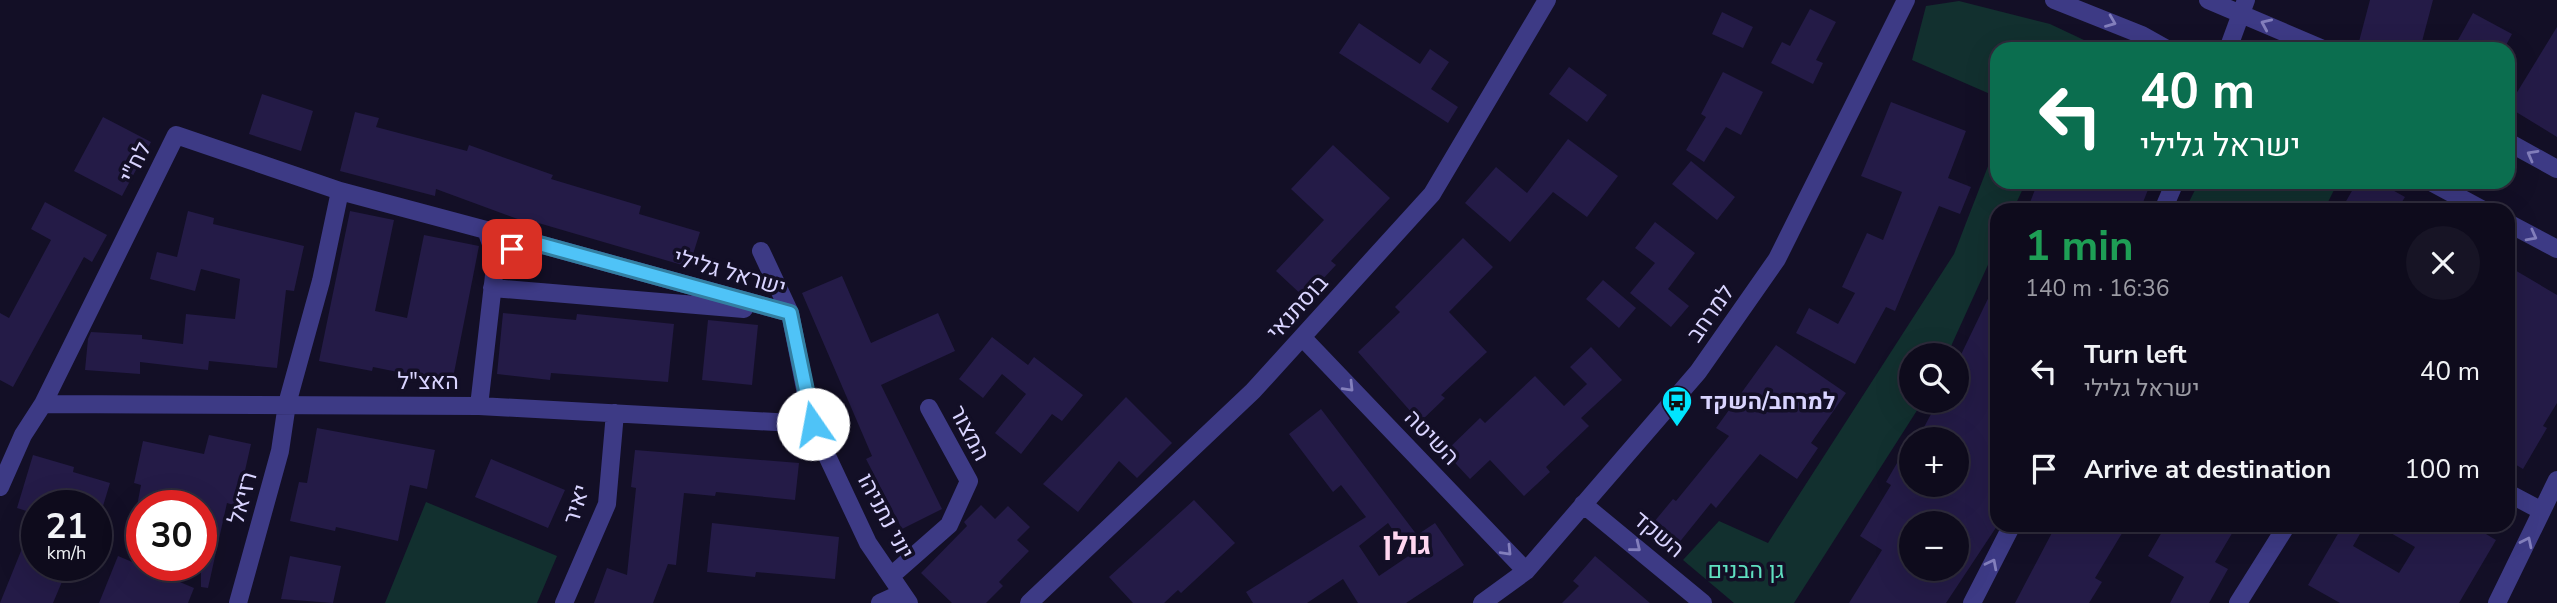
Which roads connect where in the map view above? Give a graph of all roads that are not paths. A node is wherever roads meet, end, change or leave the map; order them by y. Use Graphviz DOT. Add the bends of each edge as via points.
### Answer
graph roads {
  1 [pos="1547,0"];
  2 [pos="1906,0"];
  3 [pos="2054,0"];
  4 [pos="2208,0"];
  5 [pos="2242,6"];
  6 [pos="2154,42"];
  7 [pos="2230,42"];
  8 [pos="2310,42"];
  9 [pos="2515,146"];
  10 [pos="2557,169"];
  11 [pos="2444,189"];
  12 [pos="340,191"];
  13 [pos="2470,203"];
  14 [pos="2515,227"];
  15 [pos="2557,249"];
  16 [pos="761,251"];
  17 [pos="496,258"];
  18 [pos="492,288"];
  19 [pos="790,313"];
  20 [pos="1302,337"];
  21 [pos="43,404"];
  22 [pos="287,404"];
  23 [pos="479,406"];
  24 [pos="929,408"];
  25 [pos="615,413"];
  26 [pos="813,424"];
  27 [pos="2557,480"];
  28 [pos="0,486"];
  29 [pos="2515,497"];
  30 [pos="1583,504"];
  31 [pos="2542,512"];
  32 [pos="2008,532"];
  33 [pos="2283,532"];
  34 [pos="1526,571"];
  35 [pos="891,576"];
  36 [pos="905,598"];
  37 [pos="238,603"];
  38 [pos="564,603"];
  39 [pos="880,603"];
  40 [pos="1029,603"];
  41 [pos="1482,603"];
  42 [pos="1703,603"];
  43 [pos="1972,603"];
  44 [pos="2238,603"];
  45 [pos="2497,603"];
  1 -- 20 [label="street, בוסתנאי" via="1432,194"];
  2 -- 30 [label="street, למרחב" via="1777,259 1698,372"];
  3 -- 6 [label="street, one-way"];
  4 -- 5 [label="street"];
  5 -- 7 [label="street"];
  8 -- 5 [label="street, one-way"];
  10 -- 9 [label="street, one-way"];
  11 -- 13 [label="street"];
  12 -- 17 [label="street" via="486,230"];
  12 -- 21 [label="street, לח\"י" via="176,135"];
  12 -- 22 [label="street"];
  14 -- 15 [label="street, one-way"];
  16 -- 19 [label="street, יוני נתניהו"];
  17 -- 18 [label="street"];
  17 -- 19 [label="street, ישראל גלילי" via="528,241"];
  18 -- 19 [label="street, ישראל גלילי"];
  18 -- 23 [label="street"];
  19 -- 26 [label="street, יוני נתניהו"];
  20 -- 34 [label="street, השיטה, one-way"];
  20 -- 40 [label="street, בוסתנאי" via="1253,391"];
  21 -- 22 [label="street, האצ\"ל"];
  21 -- 28 [label="street, לח\"י"];
  22 -- 23 [label="street, האצ\"ל"];
  22 -- 37 [label="street, רזיאל" via="280,451"];
  23 -- 25 [label="street, האצ\"ל"];
  24 -- 35 [label="street, המצור" via="969,481 949,525"];
  25 -- 26 [label="street, האצ\"ל"];
  25 -- 38 [label="street, יאיר" via="607,504"];
  26 -- 35 [label="street, יוני נתניהו" via="868,543"];
  27 -- 31 [label="street"];
  29 -- 31 [label="street"];
  30 -- 34 [label="street, למרחב"];
  30 -- 42 [label="street, השקד, one-way"];
  45 -- 31 [label="street, one-way"];
  43 -- 32 [label="street, one-way"];
  33 -- 44 [label="street"];
  34 -- 41 [label="street, למרחב"];
  35 -- 36 [label="street, יוני נתניהו"];
  36 -- 39 [label="street"];
}
